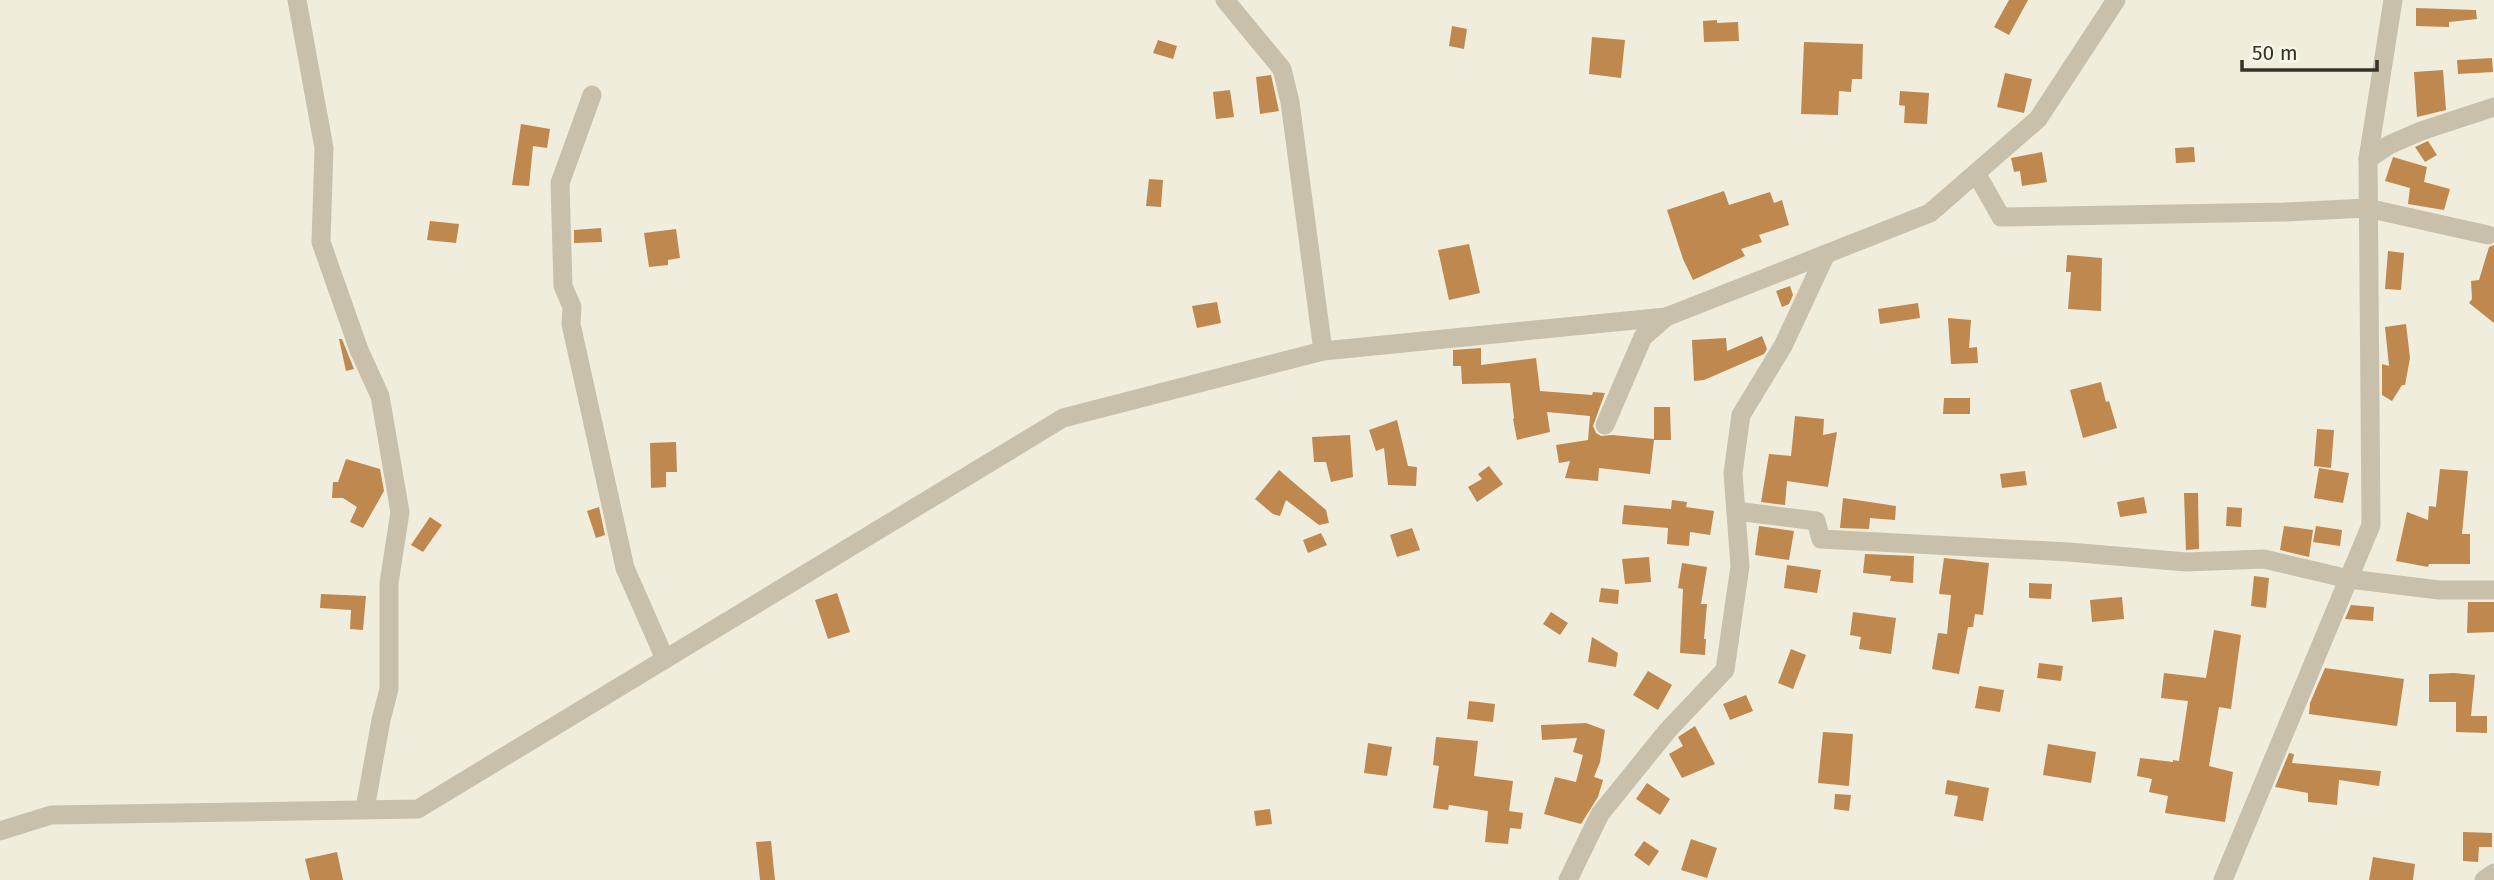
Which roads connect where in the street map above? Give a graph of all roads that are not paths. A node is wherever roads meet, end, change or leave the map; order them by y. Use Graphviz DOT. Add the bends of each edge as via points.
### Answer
graph roads {
  1 [pos="297,0"];
  2 [pos="1226,0"];
  3 [pos="2116,0"];
  4 [pos="2393,0"];
  5 [pos="592,95"];
  6 [pos="2494,107"];
  7 [pos="2368,159"];
  8 [pos="1976,173"];
  9 [pos="2367,208"];
  10 [pos="2488,235"];
  11 [pos="1826,254"];
  12 [pos="1665,317"];
  13 [pos="1323,351"];
  14 [pos="1605,425"];
  15 [pos="1736,511"];
  16 [pos="2349,579"];
  17 [pos="2494,590"];
  18 [pos="665,659"];
  19 [pos="365,809"];
  20 [pos="0,831"];
  21 [pos="2494,873"];
  22 [pos="1568,880"];
  23 [pos="2223,880"];
  24 [pos="2484,880"];
  1 -- 19 [label="street" via="324,148 321,242 380,396 400,512 389,583 389,689"];
  2 -- 13 [label="street" via="1282,69"];
  3 -- 8 [label="street" via="2038,119"];
  4 -- 7 [label="street"];
  5 -- 18 [label="street" via="560,183 563,286 572,307 571,324 625,568"];
  6 -- 7 [label="street" via="2421,131"];
  7 -- 9 [label="street"];
  8 -- 9 [label="street" via="2001,217"];
  8 -- 11 [label="street" via="1930,213"];
  9 -- 10 [label="street"];
  9 -- 16 [label="street" via="2371,524"];
  11 -- 12 [label="street"];
  11 -- 15 [label="street" via="1783,345 1741,415 1733,473"];
  12 -- 13 [label="street"];
  12 -- 14 [label="street" via="1643,337"];
  13 -- 18 [label="street" via="1063,418"];
  15 -- 16 [label="street" via="1816,521 1821,539 2186,562 2264,559"];
  15 -- 22 [label="street" via="1740,566 1725,670 1668,730 1600,814"];
  16 -- 17 [label="street" via="2440,590"];
  16 -- 23 [label="street"];
  18 -- 19 [label="street" via="418,809"];
  19 -- 20 [label="street" via="51,815"];
  21 -- 24 [label="street"];
}
